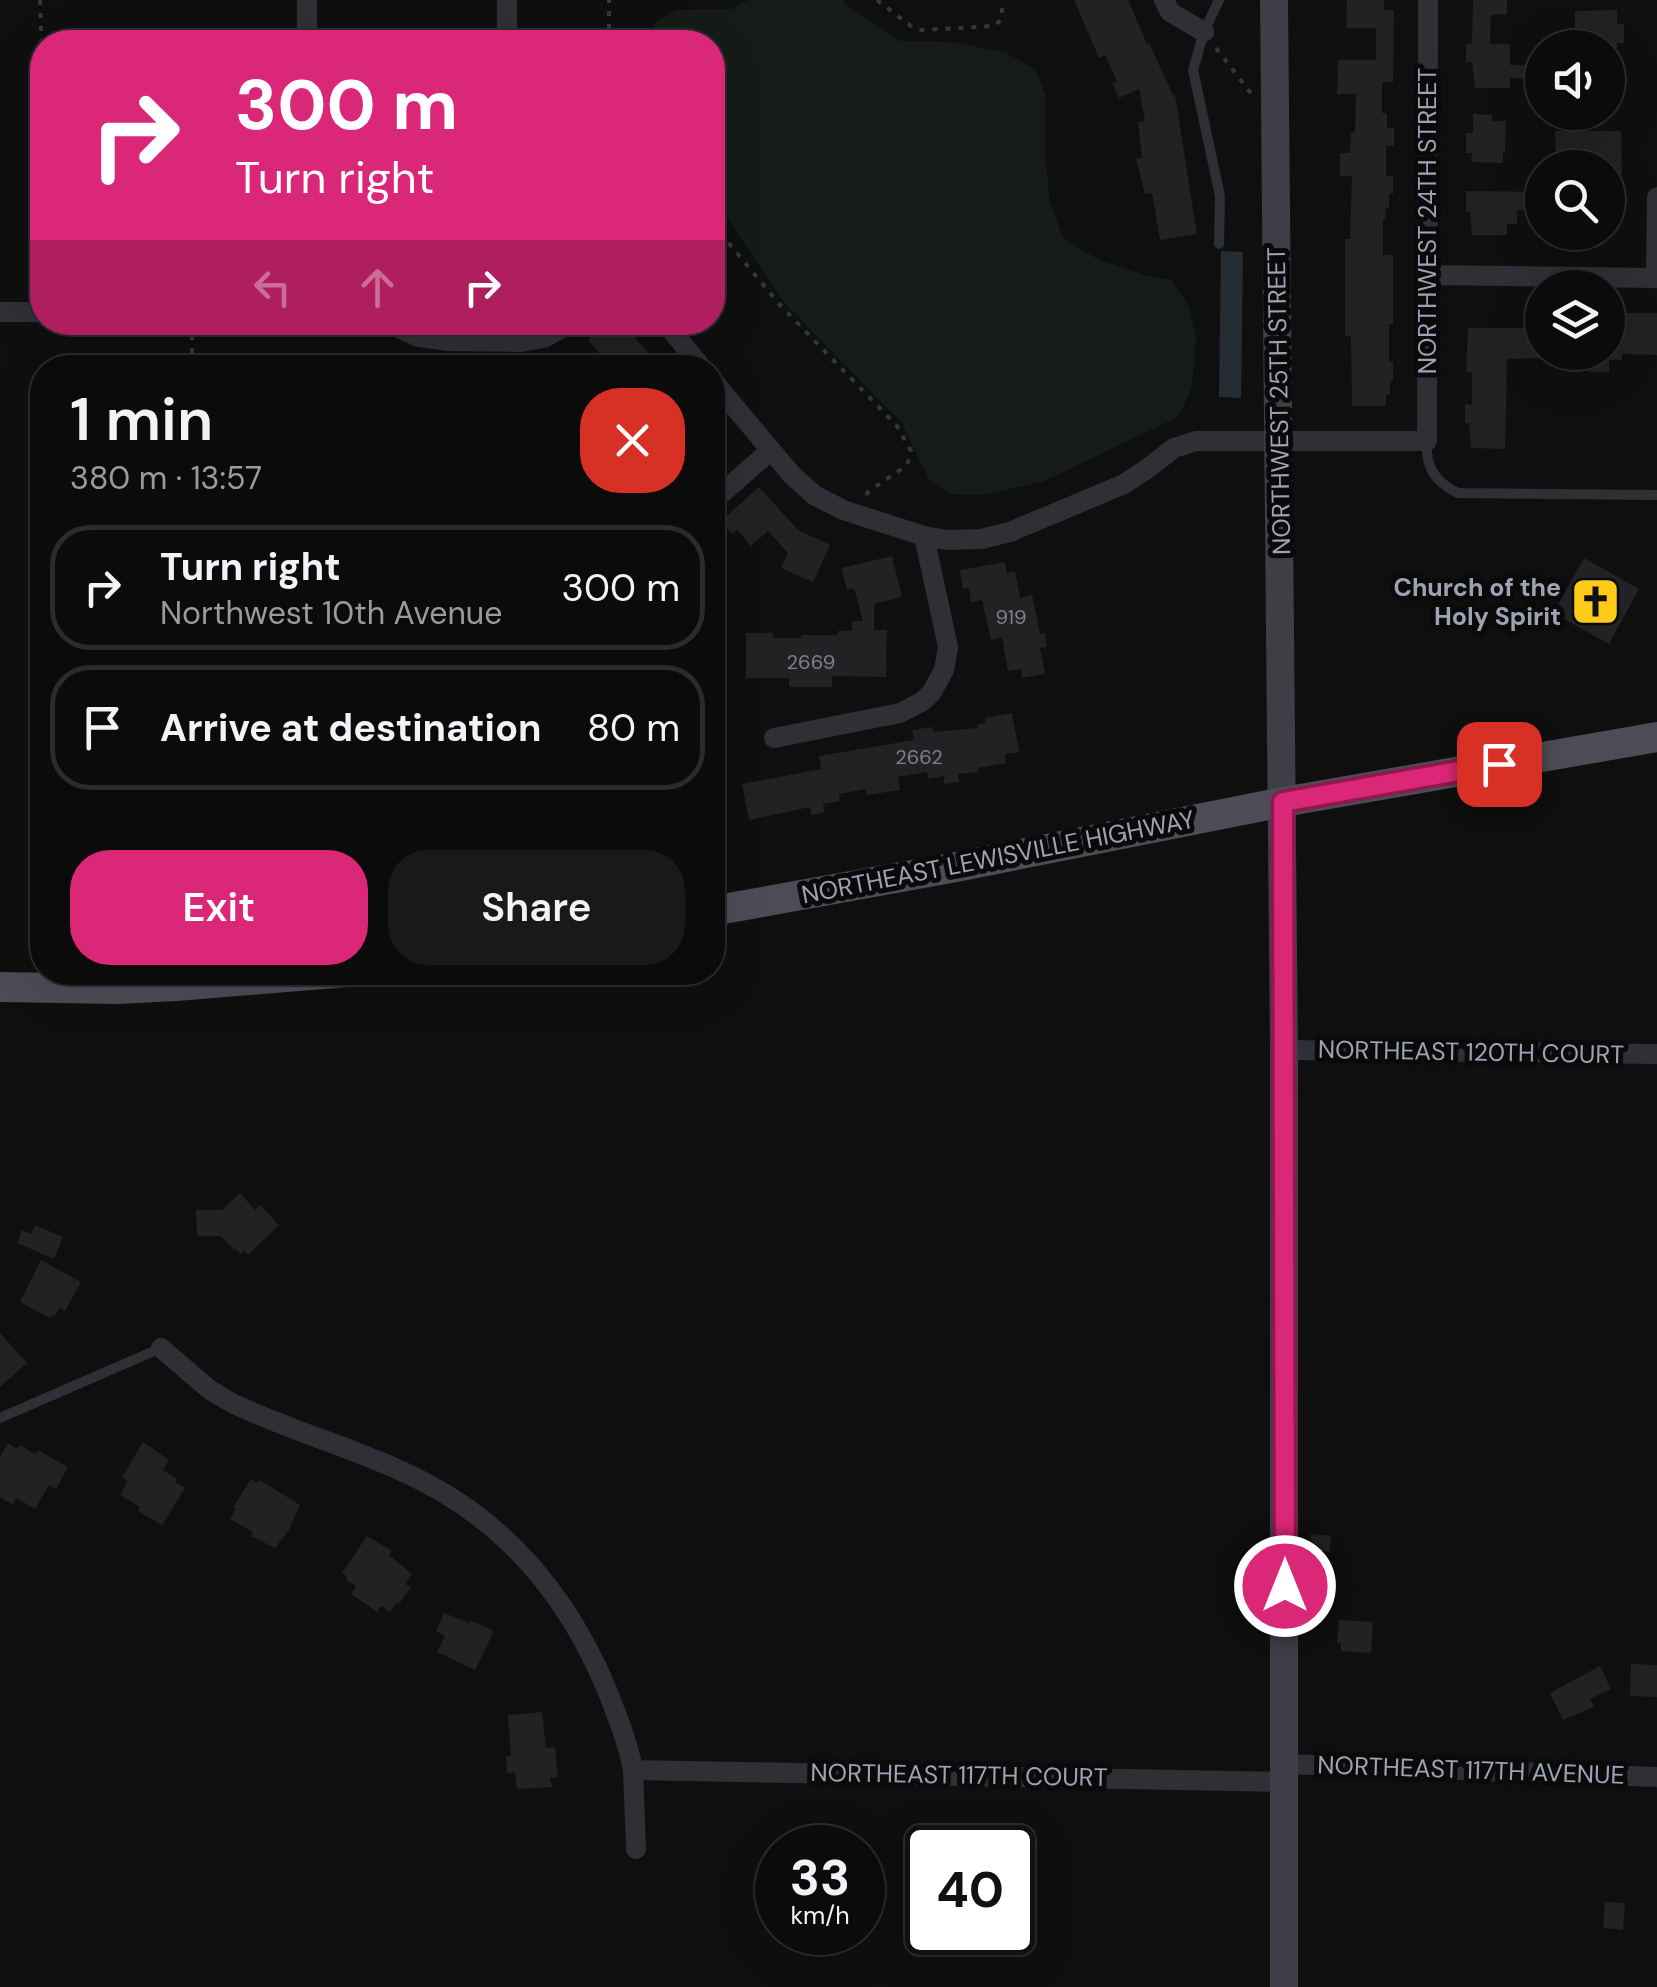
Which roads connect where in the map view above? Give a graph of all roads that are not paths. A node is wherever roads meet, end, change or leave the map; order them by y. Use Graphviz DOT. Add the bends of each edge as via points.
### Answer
graph roads {
  1 [pos="307,0"];
  2 [pos="507,0"];
  3 [pos="1164,0"];
  4 [pos="1220,0"];
  5 [pos="1274,0"];
  6 [pos="1428,0"];
  7 [pos="307,30"];
  8 [pos="507,30"];
  9 [pos="1204,32"];
  10 [pos="1657,197"];
  11 [pos="1219,244"];
  12 [pos="1428,275"];
  13 [pos="1656,278"];
  14 [pos="0,312"];
  15 [pos="30,312"];
  16 [pos="414,335"];
  17 [pos="550,335"];
  18 [pos="675,335"];
  19 [pos="691,355"];
  20 [pos="725,396"];
  21 [pos="1427,441"];
  22 [pos="1279,442"];
  23 [pos="770,450"];
  24 [pos="725,490"];
  25 [pos="1657,495"];
  26 [pos="924,536"];
  27 [pos="1657,736"];
  28 [pos="774,738"];
  29 [pos="1283,802"];
  30 [pos="725,909"];
  31 [pos="188,985"];
  32 [pos="0,987"];
  33 [pos="1284,1050"];
  34 [pos="1657,1054"];
  35 [pos="161,1348"];
  36 [pos="0,1418"];
  37 [pos="633,1770"];
  38 [pos="1285,1773"];
  39 [pos="1657,1776"];
  40 [pos="636,1849"];
  41 [pos="1284,1987"];
  1 -- 7 [label="street"];
  2 -- 8 [label="street"];
  3 -- 9 [label="street" via="1170,12"];
  4 -- 9 [label="lane"];
  5 -- 22 [label="street, NORTHWEST 25TH STREET"];
  6 -- 12 [label="street, NORTHWEST 24TH STREET"];
  9 -- 11 [label="lane" via="1193,70 1220,196"];
  10 -- 13 [label="street"];
  12 -- 13 [label="street"];
  12 -- 21 [label="street, NORTHWEST 24TH STREET"];
  14 -- 15 [label="street"];
  16 -- 17 [label="street" via="521,342"];
  18 -- 19 [label="street"];
  20 -- 23 [label="street"];
  21 -- 22 [label="street"];
  21 -- 25 [label="lane" via="1429,468 1458,493"];
  22 -- 26 [label="street" via="1182,444 1124,484 1010,532 966,540"];
  22 -- 29 [label="street, NORTHWEST 25TH STREET"];
  23 -- 24 [label="street"];
  23 -- 26 [label="street" via="801,486 828,504"];
  26 -- 28 [label="street" via="948,647 939,682 900,713"];
  27 -- 29 [label="main road, NORTHEAST LEWISVILLE HIGHWAY"];
  29 -- 30 [label="main road, NORTHEAST LEWISVILLE HIGHWAY"];
  29 -- 33 [label="street, NORTHWEST 25TH STREET"];
  31 -- 32 [label="main road"];
  33 -- 34 [label="street, NORTHEAST 120TH COURT"];
  33 -- 38 [label="street, NORTHWEST 25TH STREET"];
  35 -- 36 [label="lane"];
  35 -- 37 [label="street" via="232,1403 412,1476 498,1532 540,1574 580,1633"];
  37 -- 38 [label="street, NORTHEAST 117TH COURT"];
  37 -- 40 [label="street"];
  38 -- 39 [label="street, NORTHEAST 117TH AVENUE"];
  38 -- 41 [label="street, NORTHWEST 25TH STREET"];
}
